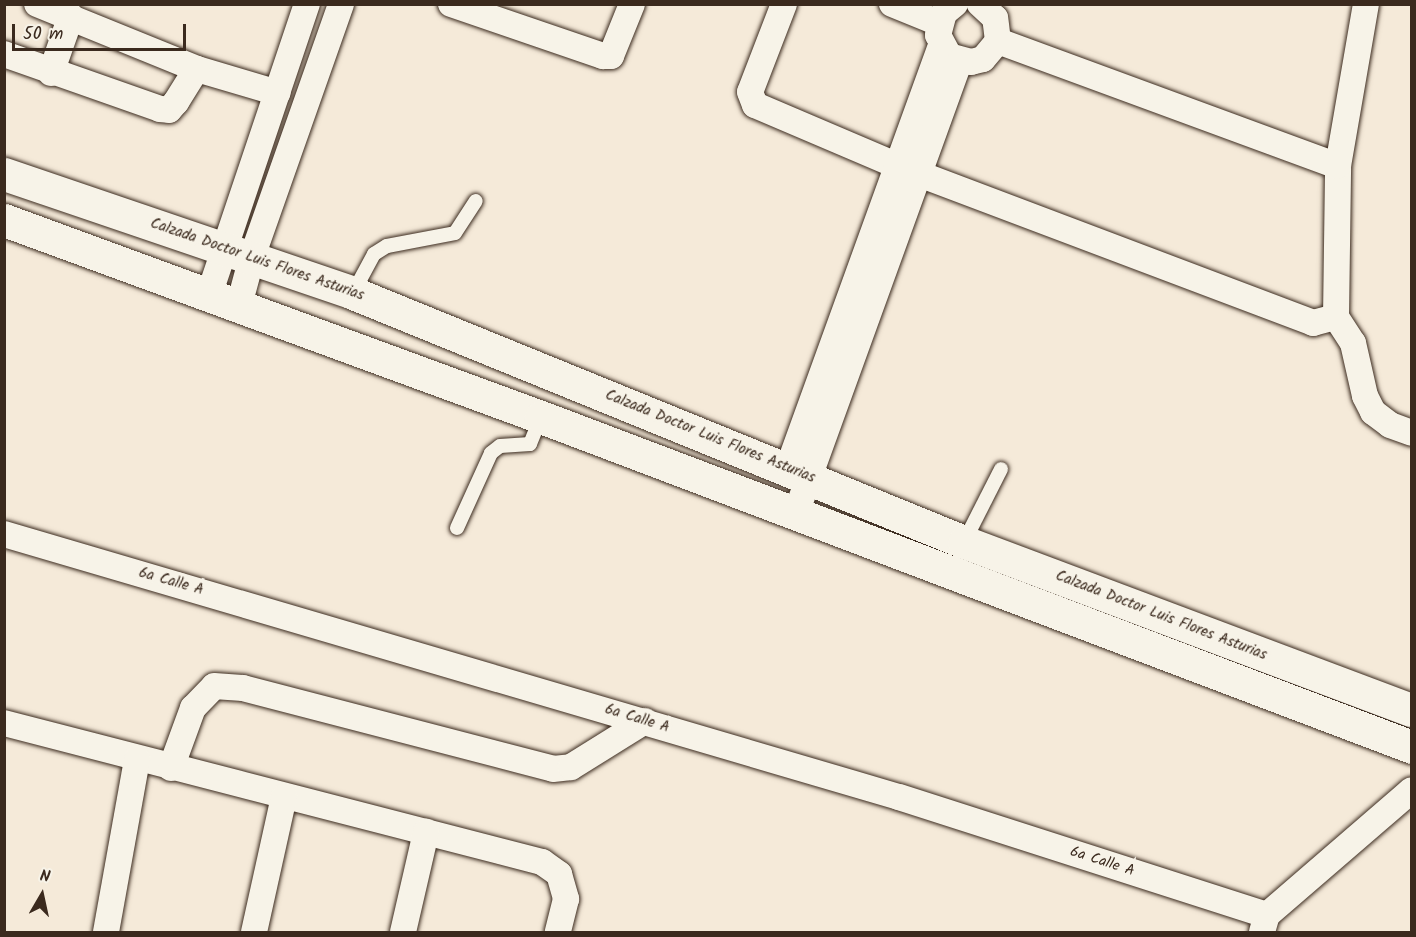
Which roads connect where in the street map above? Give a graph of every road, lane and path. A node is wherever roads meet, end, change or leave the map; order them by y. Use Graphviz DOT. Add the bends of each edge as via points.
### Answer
graph roads {
  1 [pos="37,4"];
  2 [pos="308,4"];
  3 [pos="341,4"];
  4 [pos="451,4"];
  5 [pos="632,4"];
  6 [pos="784,4"];
  7 [pos="892,4"];
  8 [pos="1366,4"];
  9 [pos="986,6"];
  10 [pos="71,16"];
  11 [pos="950,24"];
  12 [pos="998,41"];
  13 [pos="4,54"];
  14 [pos="197,69"];
  15 [pos="51,73"];
  16 [pos="278,93"];
  17 [pos="269,119"];
  18 [pos="296,129"];
  19 [pos="1338,166"];
  20 [pos="907,170"];
  21 [pos="4,174"];
  22 [pos="476,201"];
  23 [pos="4,220"];
  24 [pos="238,252"];
  25 [pos="353,292"];
  26 [pos="208,298"];
  27 [pos="238,309"];
  28 [pos="1336,317"];
  29 [pos="541,417"];
  30 [pos="1412,433"];
  31 [pos="1001,469"];
  32 [pos="798,472"];
  33 [pos="795,516"];
  34 [pos="457,528"];
  35 [pos="4,534"];
  36 [pos="964,542"];
  37 [pos="953,574"];
  38 [pos="1202,632"];
  39 [pos="1190,664"];
  40 [pos="1412,710"];
  41 [pos="645,721"];
  42 [pos="4,723"];
  43 [pos="1412,747"];
  44 [pos="137,759"];
  45 [pos="171,768"];
  46 [pos="1412,790"];
  47 [pos="284,797"];
  48 [pos="426,832"];
  49 [pos="1265,924"];
  50 [pos="106,933"];
  51 [pos="254,933"];
  52 [pos="403,933"];
  53 [pos="558,933"];
  1 -- 10 [label="street"];
  2 -- 16 [label="street"];
  3 -- 18 [label="street"];
  4 -- 5 [label="street" via="603,56 611,56"];
  6 -- 20 [label="street" via="750,92 755,105"];
  7 -- 11 [label="street"];
  8 -- 19 [label="street"];
  9 -- 12 [label="street" via="995,18"];
  10 -- 14 [label="street"];
  10 -- 15 [label="street"];
  11 -- 12 [label="street" via="983,59"];
  11 -- 20 [label="street"];
  12 -- 19 [label="street"];
  13 -- 15 [label="street"];
  14 -- 15 [label="street" via="169,110"];
  14 -- 16 [label="street"];
  16 -- 17 [label="street"];
  17 -- 18 [label="street"];
  17 -- 24 [label="street"];
  18 -- 24 [label="street"];
  19 -- 28 [label="street"];
  20 -- 28 [label="street" via="1313,323"];
  20 -- 32 [label="street"];
  21 -- 24 [label="main road, Calzada Doctor Luis Flores Asturias"];
  22 -- 25 [label="lane" via="455,233 387,246 374,254"];
  23 -- 26 [label="main road"];
  24 -- 25 [label="main road, Calzada Doctor Luis Flores Asturias"];
  24 -- 26 [label="street"];
  24 -- 27 [label="street"];
  25 -- 32 [label="main road, Calzada Doctor Luis Flores Asturias"];
  26 -- 27 [label="main road"];
  27 -- 29 [label="main road"];
  28 -- 30 [label="street" via="1353,343 1365,396 1374,412 1390,425"];
  29 -- 33 [label="main road"];
  29 -- 34 [label="lane" via="530,444 500,446 491,453"];
  31 -- 36 [label="lane"];
  32 -- 33 [label="street"];
  32 -- 36 [label="main road, Calzada Doctor Luis Flores Asturias"];
  33 -- 37 [label="main road"];
  35 -- 41 [label="street, 6a Calle A"];
  36 -- 37 [label="lane"];
  36 -- 38 [label="main road, Calzada Doctor Luis Flores Asturias"];
  37 -- 39 [label="main road"];
  38 -- 39 [label="main road"];
  38 -- 40 [label="main road, Calzada Doctor Luis Flores Asturias"];
  39 -- 43 [label="main road"];
  41 -- 45 [label="street" via="571,767 553,769 243,688 214,686 193,708"];
  41 -- 49 [label="street, 6a Calle A" via="899,797"];
  42 -- 44 [label="street"];
  44 -- 45 [label="street"];
  44 -- 50 [label="street"];
  45 -- 47 [label="street"];
  46 -- 49 [label="street"];
  47 -- 48 [label="street"];
  47 -- 51 [label="street"];
  48 -- 52 [label="street"];
  48 -- 53 [label="street" via="542,862 559,874 566,899"];
}
